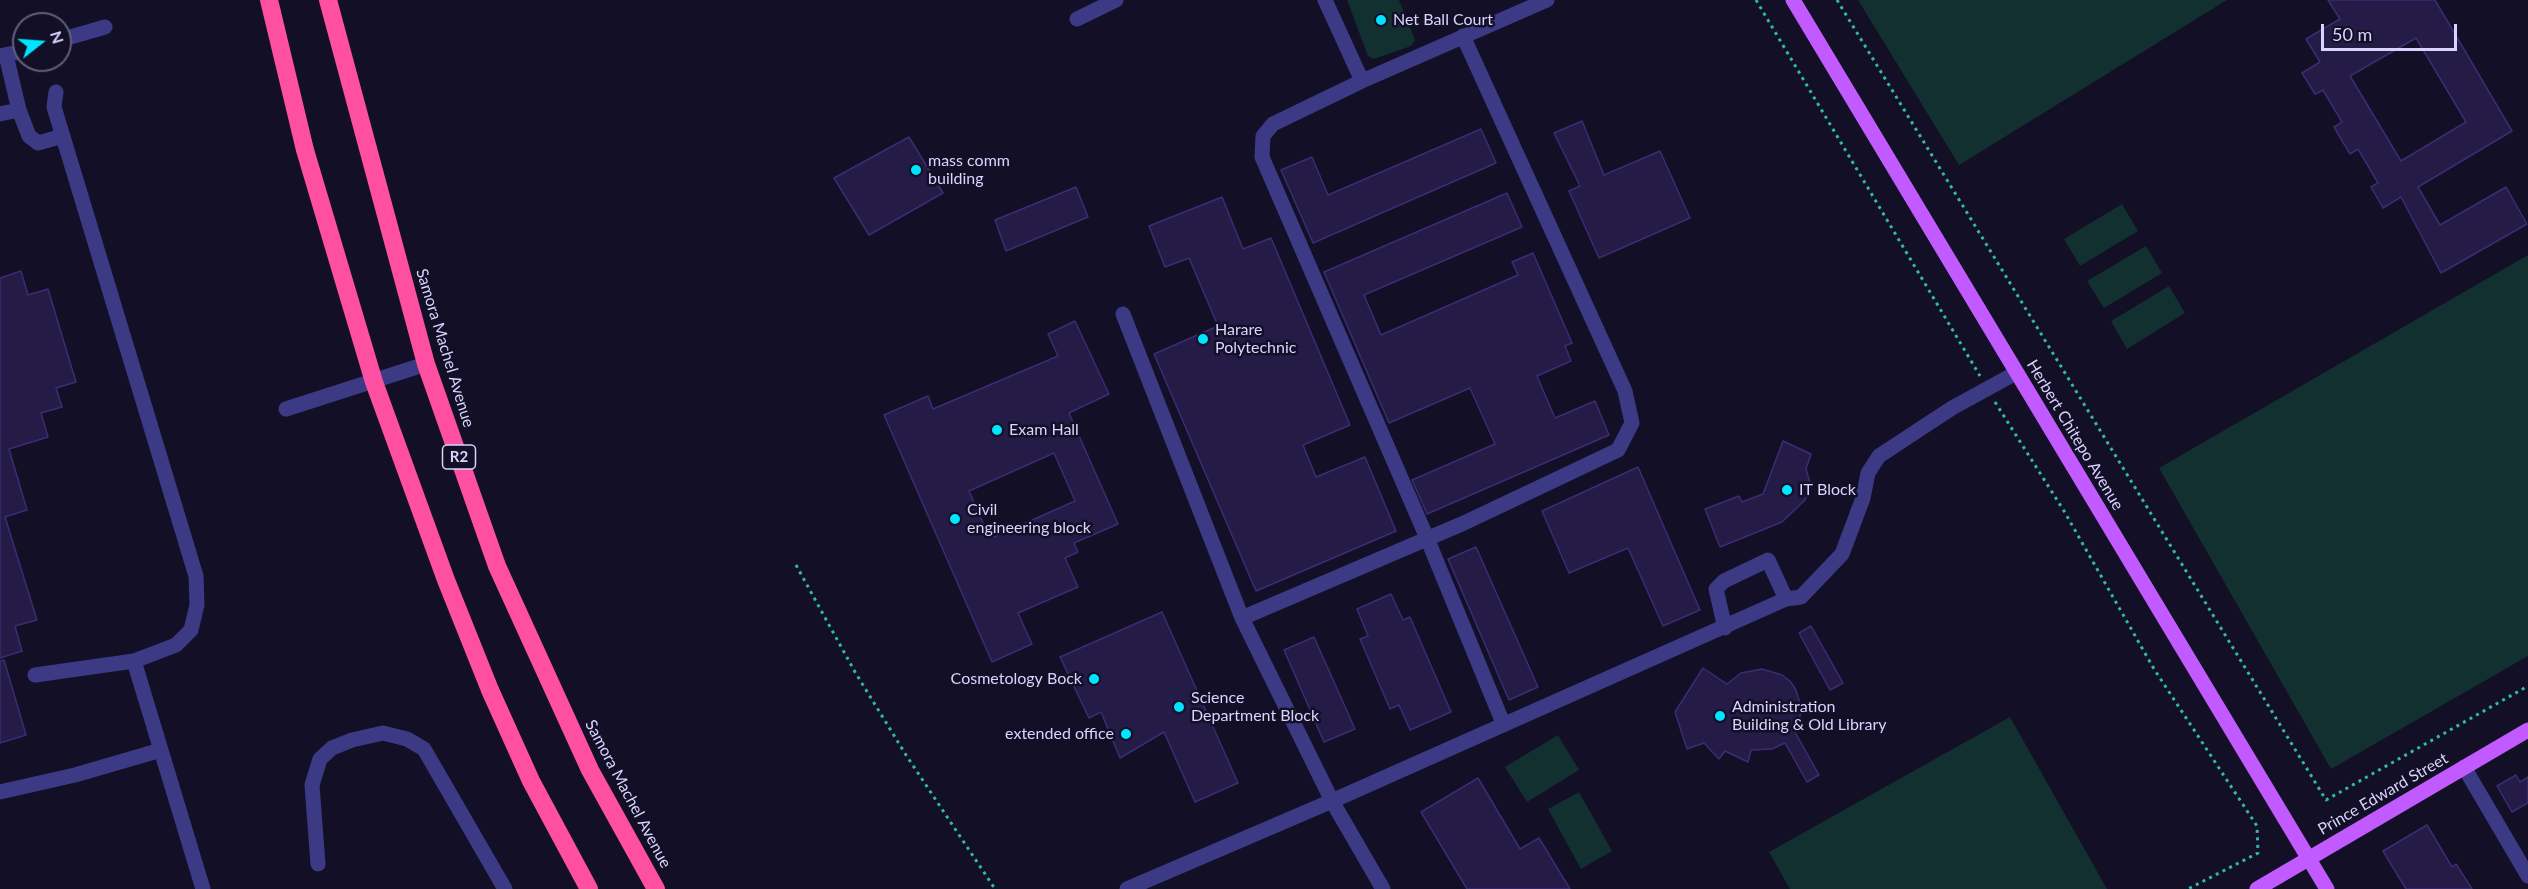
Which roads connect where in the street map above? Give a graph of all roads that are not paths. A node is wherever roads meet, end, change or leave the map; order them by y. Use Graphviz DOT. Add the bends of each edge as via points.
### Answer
graph roads {
  1 [pos="269,0"];
  2 [pos="328,0"];
  3 [pos="1116,0"];
  4 [pos="1325,0"];
  5 [pos="1547,0"];
  6 [pos="1793,0"];
  7 [pos="1077,19"];
  8 [pos="105,27"];
  9 [pos="1463,36"];
  10 [pos="72,37"];
  11 [pos="3,55"];
  12 [pos="1362,81"];
  13 [pos="56,92"];
  14 [pos="19,110"];
  15 [pos="0,114"];
  16 [pos="63,136"];
  17 [pos="1123,314"];
  18 [pos="426,364"];
  19 [pos="2016,373"];
  20 [pos="374,382"];
  21 [pos="286,409"];
  22 [pos="1427,538"];
  23 [pos="1786,599"];
  24 [pos="1242,618"];
  25 [pos="1725,628"];
  26 [pos="134,661"];
  27 [pos="35,675"];
  28 [pos="1503,723"];
  29 [pos="2528,730"];
  30 [pos="161,750"];
  31 [pos="2464,767"];
  32 [pos="0,792"];
  33 [pos="1332,801"];
  34 [pos="2308,859"];
  35 [pos="318,864"];
  36 [pos="2528,876"];
  37 [pos="203,889"];
  38 [pos="505,889"];
  39 [pos="589,889"];
  40 [pos="656,889"];
  41 [pos="1127,889"];
  42 [pos="1383,889"];
  43 [pos="2257,889"];
  44 [pos="2326,889"];
  1 -- 20 [label="highway" via="306,150"];
  2 -- 18 [label="highway, Samora Machel Avenue / R2"];
  3 -- 7 [label="street"];
  4 -- 12 [label="street"];
  5 -- 9 [label="street"];
  6 -- 19 [label="main road, Herbert Chitepo Avenue"];
  8 -- 10 [label="street"];
  9 -- 12 [label="street"];
  9 -- 22 [label="street" via="1625,391 1632,423 1618,450"];
  11 -- 14 [label="street"];
  12 -- 22 [label="street" via="1273,124 1263,136 1262,157"];
  13 -- 16 [label="street" via="54,106"];
  14 -- 15 [label="street"];
  14 -- 16 [label="street" via="33,141"];
  16 -- 26 [label="street" via="196,576 197,605 191,630 176,645"];
  17 -- 24 [label="street"];
  18 -- 20 [label="street"];
  18 -- 40 [label="highway, Samora Machel Avenue / R2" via="497,566 590,770"];
  19 -- 23 [label="street" via="1952,408 1879,456 1868,473 1842,554 1801,597"];
  19 -- 34 [label="main road, Herbert Chitepo Avenue"];
  20 -- 21 [label="street"];
  20 -- 39 [label="highway" via="490,690 531,782"];
  22 -- 24 [label="street"];
  22 -- 28 [label="street"];
  23 -- 25 [label="street"];
  23 -- 25 [label="street" via="1768,560 1724,580 1716,589"];
  24 -- 33 [label="street"];
  25 -- 28 [label="street"];
  26 -- 27 [label="street"];
  26 -- 30 [label="street"];
  28 -- 33 [label="street"];
  29 -- 31 [label="main road, Prince Edward Street"];
  30 -- 32 [label="street" via="75,776"];
  30 -- 37 [label="street"];
  31 -- 34 [label="main road, Prince Edward Street"];
  31 -- 36 [label="street"];
  33 -- 41 [label="street"];
  33 -- 42 [label="street"];
  34 -- 43 [label="main road, Prince Edward Street"];
  34 -- 44 [label="main road, Herbert Chitepo Avenue"];
  35 -- 38 [label="street" via="312,785 320,759 332,748 383,733 407,739 424,749"];
}
